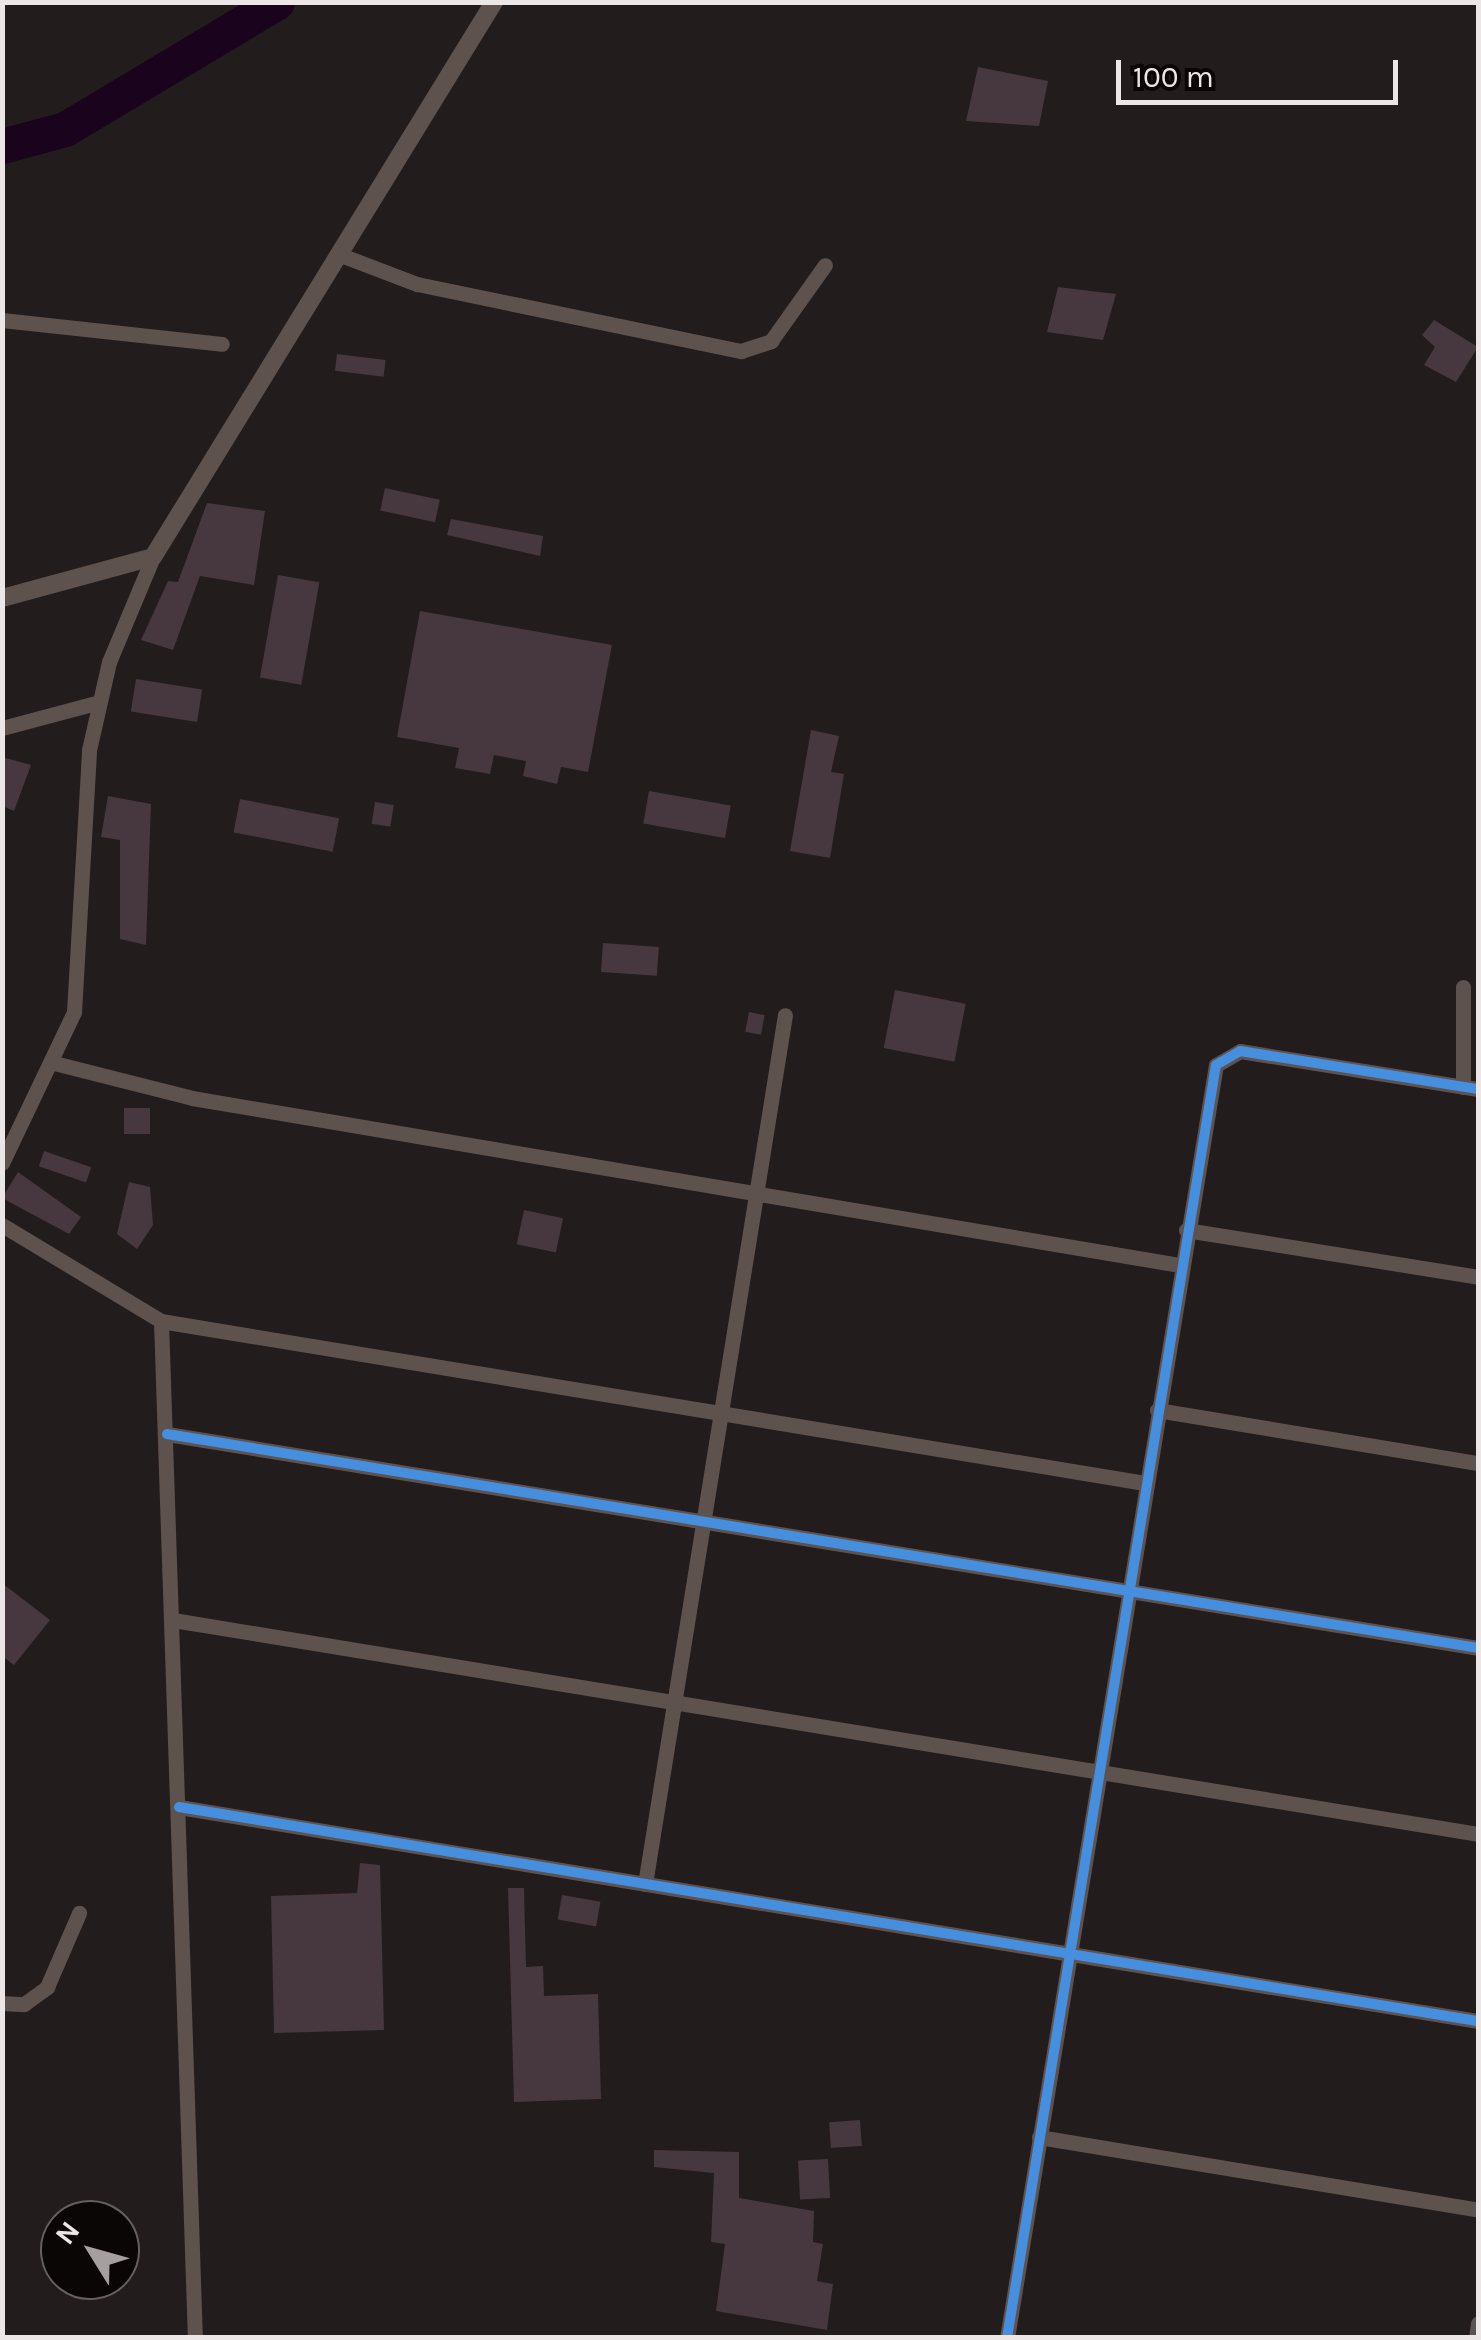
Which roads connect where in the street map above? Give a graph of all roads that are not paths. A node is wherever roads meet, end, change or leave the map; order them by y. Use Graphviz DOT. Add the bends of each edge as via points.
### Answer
graph roads {
  1 [pos="494,2"];
  2 [pos="338,254"];
  3 [pos="825,265"];
  4 [pos="2,320"];
  5 [pos="222,344"];
  6 [pos="154,557"];
  7 [pos="2,598"];
  8 [pos="100,702"];
  9 [pos="2,728"];
  10 [pos="1463,987"];
  11 [pos="785,1015"];
  12 [pos="54,1063"];
  13 [pos="1470,1088"];
  14 [pos="2,1163"];
  15 [pos="756,1194"];
  16 [pos="2,1225"];
  17 [pos="1186,1230"];
  18 [pos="1180,1265"];
  19 [pos="1478,1276"];
  20 [pos="162,1322"];
  21 [pos="1156,1410"];
  22 [pos="722,1412"];
  23 [pos="167,1434"];
  24 [pos="1478,1463"];
  25 [pos="1145,1482"];
  26 [pos="704,1521"];
  27 [pos="1128,1590"];
  28 [pos="173,1620"];
  29 [pos="1478,1648"];
  30 [pos="675,1704"];
  31 [pos="1098,1772"];
  32 [pos="179,1807"];
  33 [pos="1478,1834"];
  34 [pos="645,1884"];
  35 [pos="79,1913"];
  36 [pos="1069,1954"];
  37 [pos="2,2003"];
  38 [pos="1478,2021"];
  39 [pos="1039,2137"];
  40 [pos="1478,2210"];
  41 [pos="1478,2324"];
  42 [pos="195,2338"];
  43 [pos="1007,2338"];
  44 [pos="1476,2338"];
  1 -- 2 [label="street"];
  2 -- 3 [label="street" via="417,284 741,350 771,341"];
  2 -- 6 [label="street"];
  4 -- 5 [label="street"];
  6 -- 7 [label="street"];
  6 -- 8 [label="street"];
  8 -- 9 [label="street"];
  8 -- 12 [label="street" via="81,808 81,982"];
  10 -- 13 [label="street"];
  11 -- 15 [label="street"];
  12 -- 14 [label="street"];
  12 -- 15 [label="street" via="192,1098"];
  13 -- 17 [label="street" via="1228,1052 1216,1065"];
  15 -- 18 [label="street"];
  15 -- 22 [label="street"];
  16 -- 20 [label="street"];
  17 -- 18 [label="street"];
  17 -- 19 [label="street"];
  18 -- 21 [label="street"];
  20 -- 22 [label="street"];
  20 -- 23 [label="street"];
  21 -- 24 [label="street"];
  21 -- 25 [label="street"];
  22 -- 25 [label="street"];
  22 -- 26 [label="street"];
  23 -- 26 [label="street"];
  23 -- 28 [label="street"];
  25 -- 27 [label="street"];
  26 -- 27 [label="street"];
  26 -- 30 [label="street"];
  27 -- 29 [label="street"];
  27 -- 31 [label="street"];
  28 -- 30 [label="street"];
  28 -- 32 [label="street"];
  30 -- 31 [label="street"];
  30 -- 34 [label="street"];
  31 -- 33 [label="street"];
  31 -- 36 [label="street"];
  32 -- 34 [label="street"];
  32 -- 42 [label="street"];
  34 -- 36 [label="street"];
  35 -- 37 [label="street" via="48,1986 24,2004"];
  36 -- 38 [label="street"];
  36 -- 39 [label="street"];
  39 -- 40 [label="street"];
  39 -- 43 [label="street"];
  41 -- 44 [label="street"];
}
